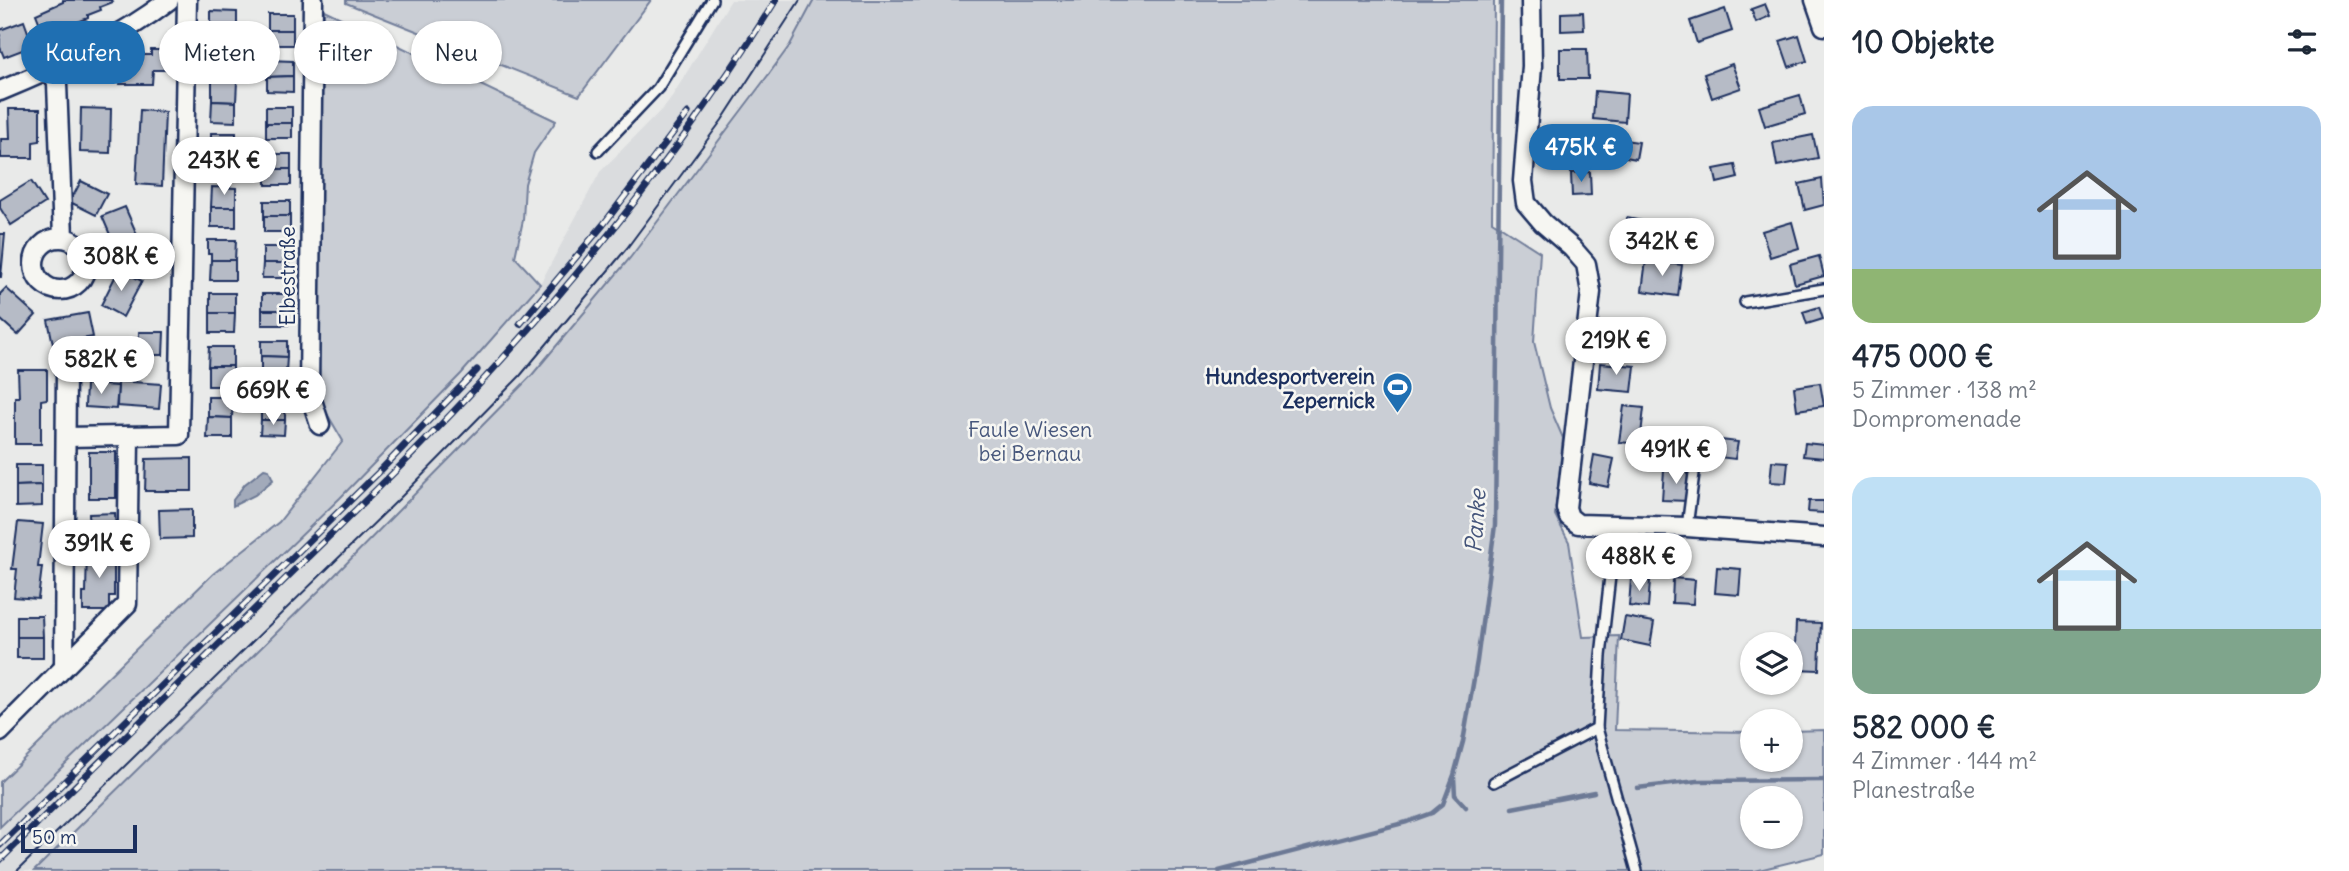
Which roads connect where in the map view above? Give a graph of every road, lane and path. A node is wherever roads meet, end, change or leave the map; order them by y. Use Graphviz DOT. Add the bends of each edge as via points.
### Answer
graph roads {
  1 [pos="169,0"];
  2 [pos="187,0"];
  3 [pos="313,0"];
  4 [pos="712,0"];
  5 [pos="1531,0"];
  6 [pos="1815,0"];
  7 [pos="137,21"];
  8 [pos="1824,26"];
  9 [pos="21,82"];
  10 [pos="57,84"];
  11 [pos="0,90"];
  12 [pos="598,151"];
  13 [pos="63,237"];
  14 [pos="1824,289"];
  15 [pos="1745,302"];
  16 [pos="66,372"];
  17 [pos="320,425"];
  18 [pos="129,436"];
  19 [pos="66,437"];
  20 [pos="1696,458"];
  21 [pos="1616,523"];
  22 [pos="1687,527"];
  23 [pos="1824,537"];
  24 [pos="64,666"];
  25 [pos="1597,728"];
  26 [pos="0,733"];
  27 [pos="1494,782"];
  28 [pos="1637,871"];
  1 -- 7 [label="street"];
  2 -- 18 [label="street" via="179,435"];
  3 -- 17 [label="street, Elbestraße" via="309,391"];
  4 -- 12 [label="lane" via="658,88"];
  5 -- 21 [label="street" via="1532,66 1523,181 1527,203 1586,264 1591,292 1566,508 1578,524"];
  6 -- 8 [label="street"];
  9 -- 11 [label="street"];
  10 -- 13 [label="street"];
  14 -- 15 [label="lane"];
  16 -- 19 [label="street"];
  18 -- 19 [label="street"];
  18 -- 24 [label="street" via="127,604"];
  19 -- 24 [label="street"];
  20 -- 22 [label="lane"];
  21 -- 22 [label="street"];
  21 -- 25 [label="lane"];
  22 -- 23 [label="street"];
  24 -- 26 [label="street"];
  25 -- 27 [label="lane"];
  25 -- 28 [label="lane"];
}
